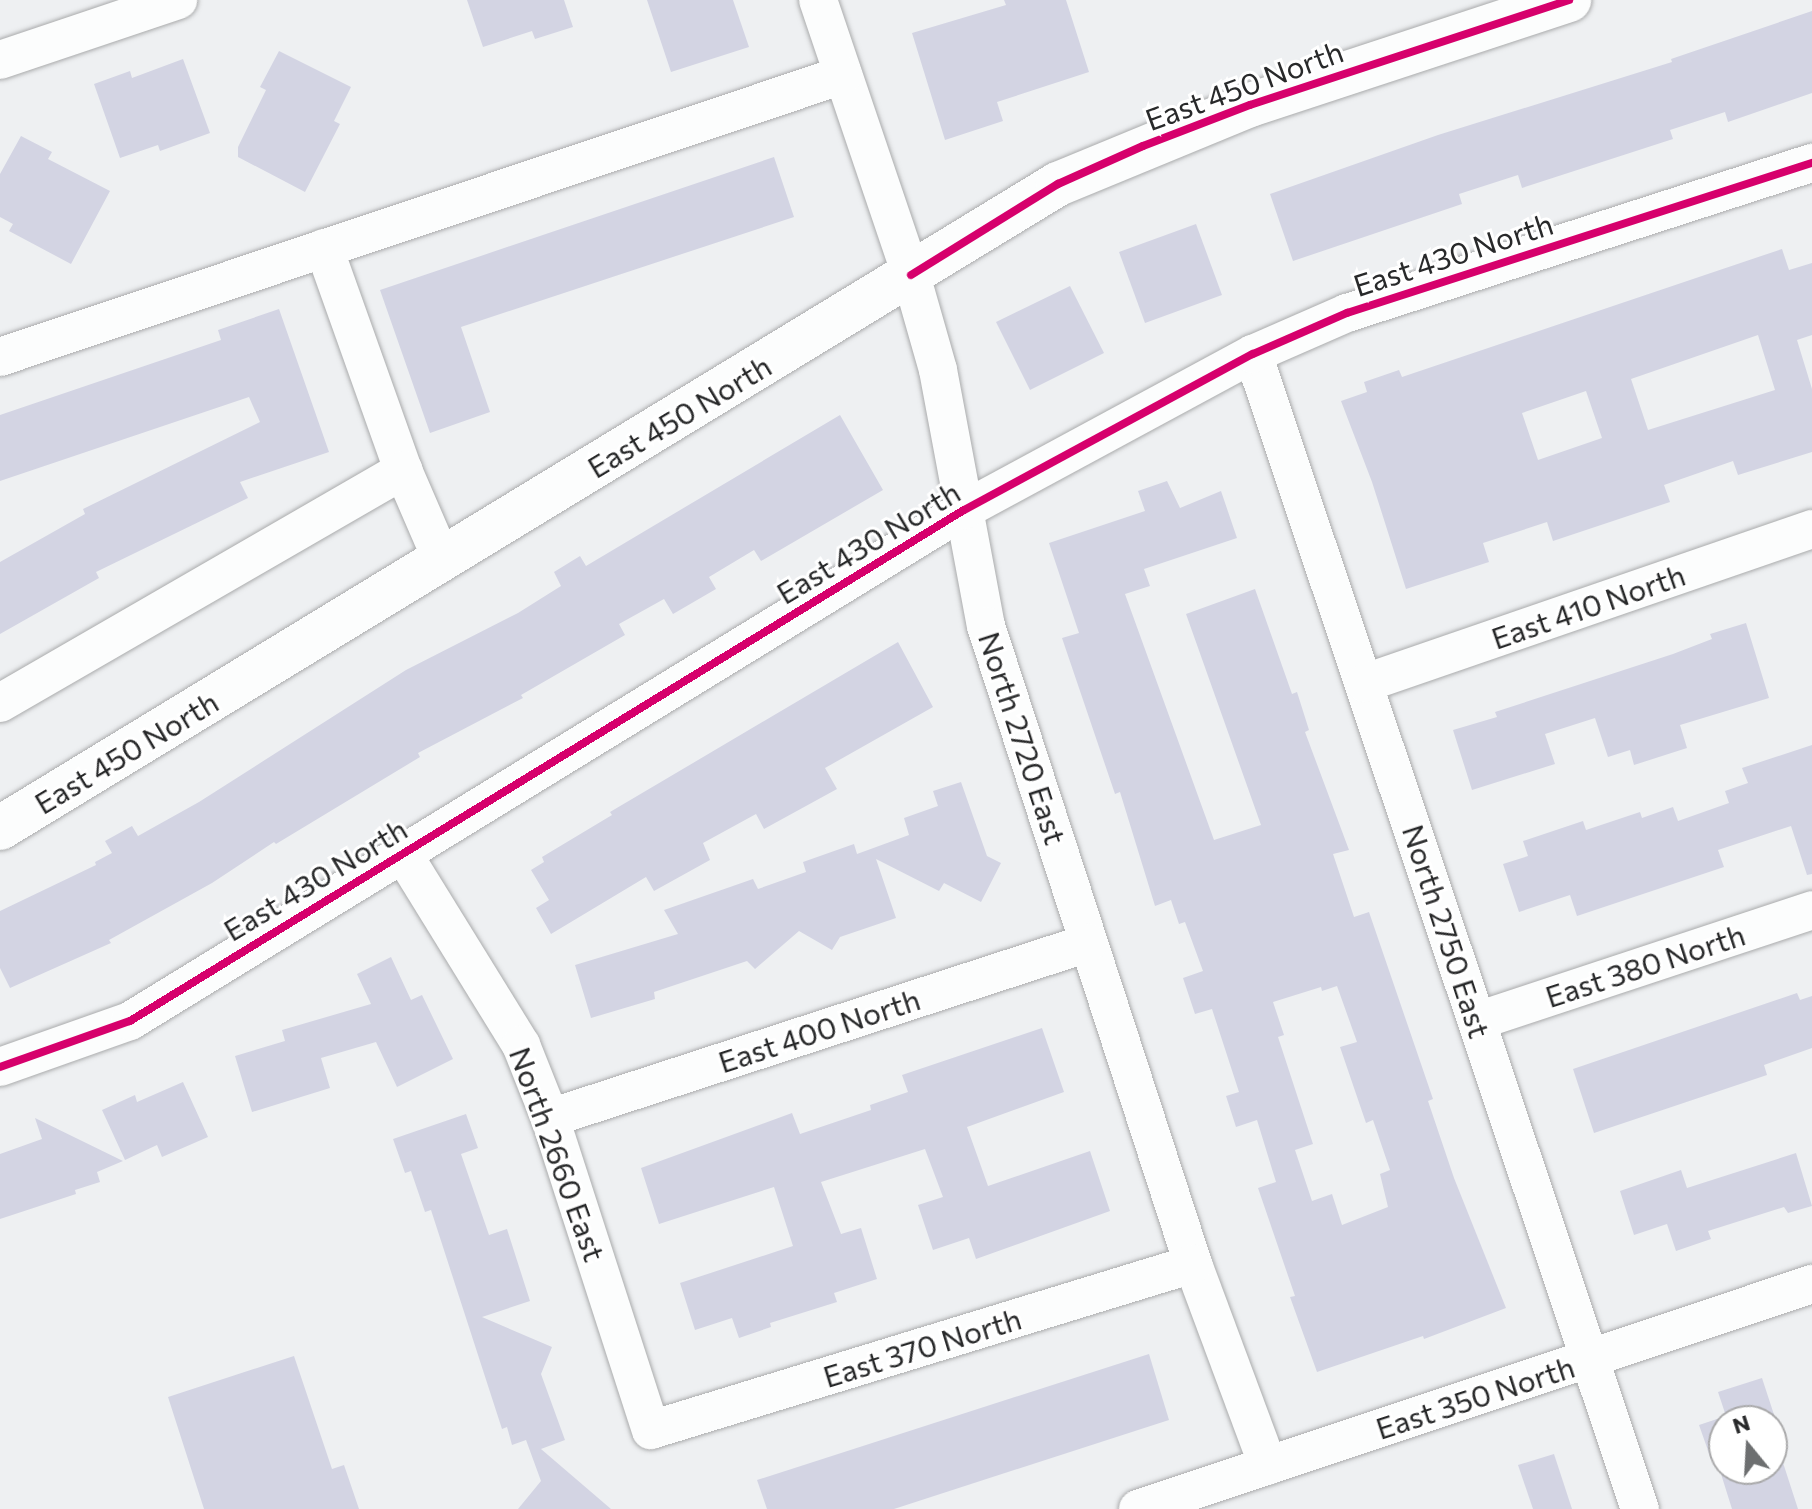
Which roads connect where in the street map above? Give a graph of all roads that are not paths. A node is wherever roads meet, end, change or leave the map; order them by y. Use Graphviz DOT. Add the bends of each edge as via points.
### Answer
graph roads {
  1 [pos="178,0"];
  2 [pos="818,0"];
  3 [pos="1569,0"];
  4 [pos="0,60"];
  5 [pos="843,75"];
  6 [pos="1812,163"];
  7 [pos="324,248"];
  8 [pos="911,275"];
  9 [pos="1253,354"];
  10 [pos="0,357"];
  11 [pos="403,470"];
  12 [pos="964,510"];
  13 [pos="1812,529"];
  14 [pos="442,560"];
  15 [pos="1365,683"];
  16 [pos="0,703"];
  17 [pos="0,828"];
  18 [pos="403,854"];
  19 [pos="1812,910"];
  20 [pos="1088,943"];
  21 [pos="1477,1021"];
  22 [pos="0,1067"];
  23 [pos="550,1118"];
  24 [pos="1193,1264"];
  25 [pos="1812,1284"];
  26 [pos="1590,1358"];
  27 [pos="651,1430"];
  28 [pos="1268,1466"];
  29 [pos="1138,1509"];
  30 [pos="1640,1509"];
  1 -- 4 [label="street"];
  2 -- 5 [label="street, North 2720 East"];
  3 -- 8 [label="street, East 450 North" via="1250,105 1143,146 1058,184"];
  5 -- 7 [label="street"];
  5 -- 8 [label="street, North 2720 East"];
  6 -- 9 [label="street, East 430 North" via="1347,313"];
  7 -- 10 [label="street"];
  7 -- 11 [label="street"];
  8 -- 12 [label="street, North 2720 East" via="938,370"];
  8 -- 14 [label="street, East 450 North"];
  9 -- 12 [label="street, East 430 North"];
  9 -- 15 [label="street, North 2750 East"];
  11 -- 14 [label="street"];
  11 -- 16 [label="street"];
  12 -- 18 [label="street, East 430 North"];
  12 -- 20 [label="street, North 2720 East" via="986,626"];
  13 -- 15 [label="street, East 410 North"];
  14 -- 17 [label="street, East 450 North"];
  15 -- 21 [label="street, North 2750 East"];
  18 -- 22 [label="street, East 430 North" via="130,1021"];
  18 -- 23 [label="street, North 2660 East" via="521,1045"];
  19 -- 21 [label="street, East 380 North"];
  20 -- 23 [label="street, East 400 North"];
  20 -- 24 [label="street, North 2720 East"];
  21 -- 26 [label="street, North 2750 East"];
  23 -- 27 [label="street, North 2660 East"];
  24 -- 27 [label="street, East 370 North"];
  24 -- 28 [label="street, North 2720 East"];
  25 -- 26 [label="street, East 350 North"];
  26 -- 28 [label="street, East 350 North"];
  26 -- 30 [label="street, North 2750 East"];
  28 -- 29 [label="street, East 350 North"];
}
